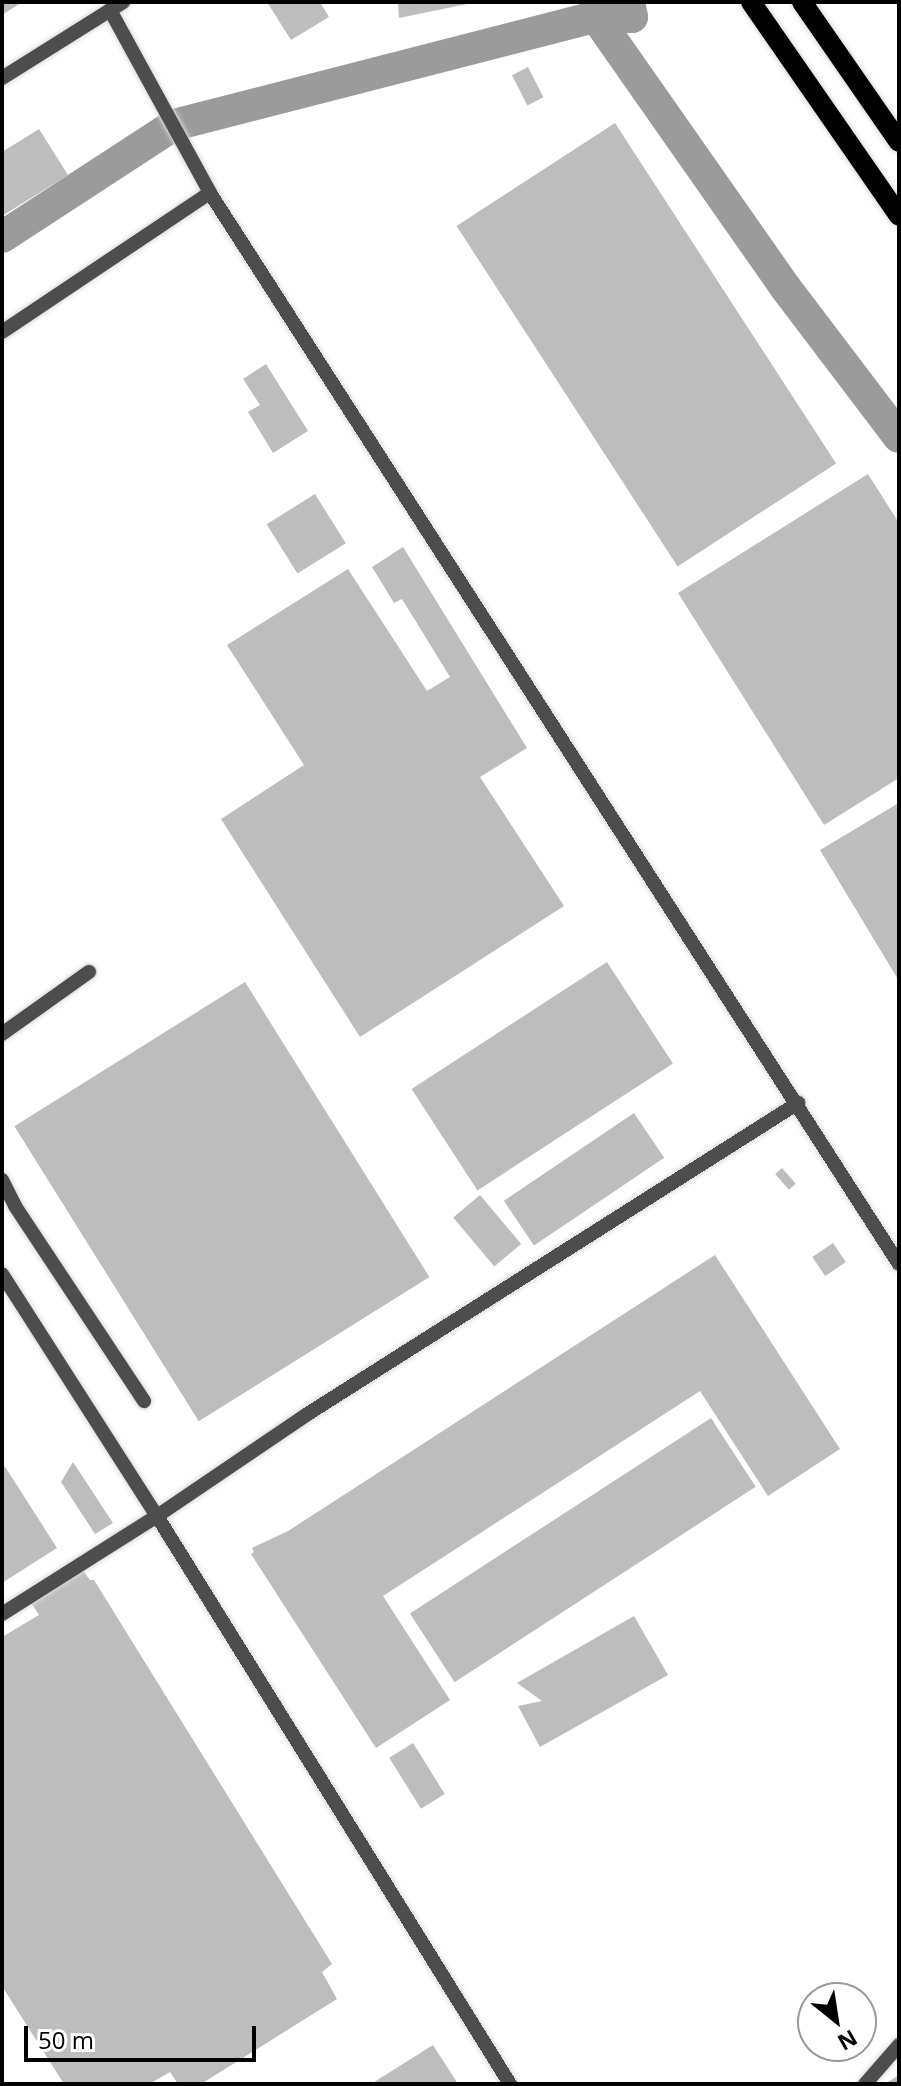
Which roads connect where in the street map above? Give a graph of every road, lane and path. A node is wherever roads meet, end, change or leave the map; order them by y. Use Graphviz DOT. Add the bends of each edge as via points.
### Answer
graph roads {
  1 [pos="751,2"];
  2 [pos="802,2"];
  3 [pos="117,6"];
  4 [pos="2,78"];
  5 [pos="899,142"];
  6 [pos="210,193"];
  7 [pos="899,216"];
  8 [pos="2,332"];
  9 [pos="89,972"];
  10 [pos="2,1034"];
  11 [pos="798,1103"];
  12 [pos="2,1180"];
  13 [pos="899,1264"];
  14 [pos="2,1274"];
  15 [pos="144,1401"];
  16 [pos="157,1516"];
  17 [pos="2,1614"];
  18 [pos="899,2045"];
  19 [pos="510,2084"];
  20 [pos="865,2084"];
  1 -- 7 [label="main road"];
  2 -- 5 [label="main road"];
  3 -- 4 [label="street"];
  3 -- 6 [label="street"];
  6 -- 8 [label="street"];
  6 -- 11 [label="street"];
  9 -- 10 [label="street"];
  11 -- 13 [label="street"];
  11 -- 16 [label="street" via="306,1415"];
  12 -- 15 [label="street"];
  14 -- 16 [label="street"];
  16 -- 17 [label="street"];
  16 -- 19 [label="street"];
  18 -- 20 [label="street"];
}
